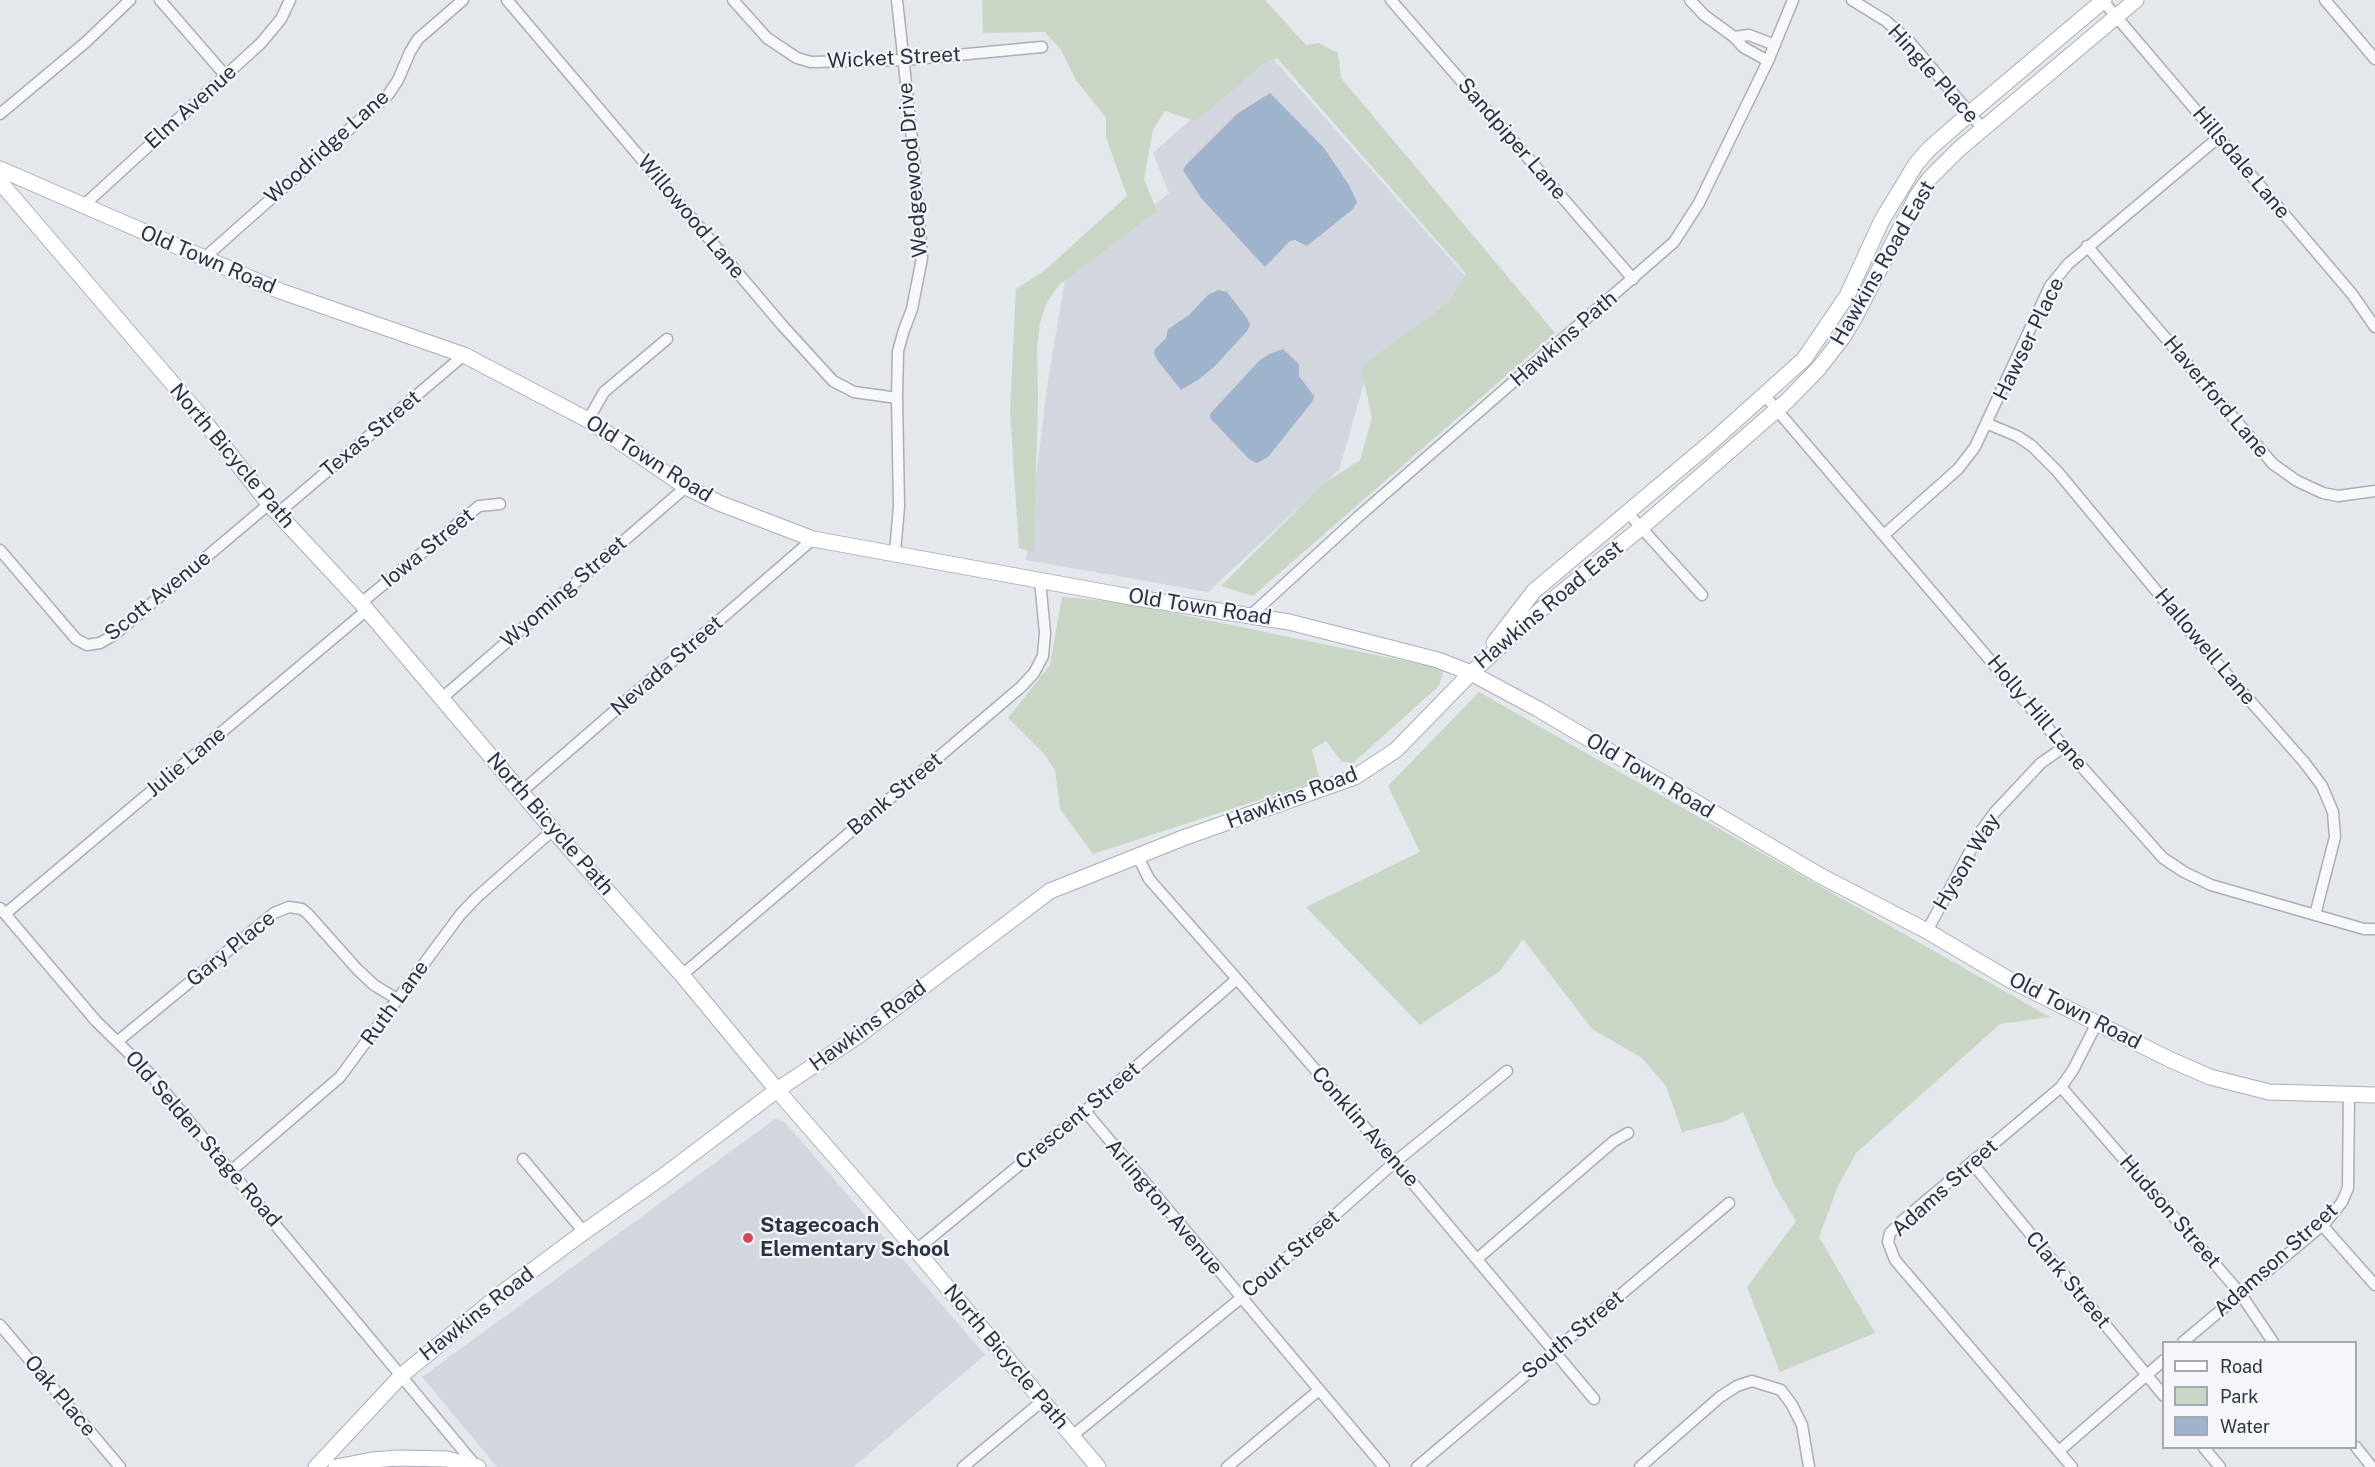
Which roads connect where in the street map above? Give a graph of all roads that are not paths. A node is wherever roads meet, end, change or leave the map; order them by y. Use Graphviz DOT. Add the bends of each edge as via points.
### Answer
graph roads {
  1 [pos="130,0"];
  2 [pos="160,0"];
  3 [pos="290,0"];
  4 [pos="463,0"];
  5 [pos="507,0"];
  6 [pos="733,0"];
  7 [pos="897,0"];
  8 [pos="1391,0"];
  9 [pos="1690,0"];
  10 [pos="1792,0"];
  11 [pos="1852,0"];
  12 [pos="2136,0"];
  13 [pos="2325,0"];
  14 [pos="2104,1"];
  15 [pos="2117,16"];
  16 [pos="1734,36"];
  17 [pos="1775,45"];
  18 [pos="1042,47"];
  19 [pos="2373,54"];
  20 [pos="904,60"];
  21 [pos="1768,61"];
  22 [pos="225,75"];
  23 [pos="0,114"];
  24 [pos="1968,114"];
  25 [pos="1983,129"];
  26 [pos="2219,137"];
  27 [pos="0,169"];
  28 [pos="0,182"];
  29 [pos="41,187"];
  30 [pos="83,206"];
  31 [pos="22,208"];
  32 [pos="2086,246"];
  33 [pos="202,259"];
  34 [pos="1633,279"];
  35 [pos="2375,327"];
  36 [pos="667,339"];
  37 [pos="464,355"];
  38 [pos="1765,396"];
  39 [pos="897,398"];
  40 [pos="1778,409"];
  41 [pos="588,420"];
  42 [pos="1988,424"];
  43 [pos="686,487"];
  44 [pos="2375,490"];
  45 [pos="500,504"];
  46 [pos="274,508"];
  47 [pos="1627,512"];
  48 [pos="1642,527"];
  49 [pos="1885,534"];
  50 [pos="813,539"];
  51 [pos="0,550"];
  52 [pos="896,553"];
  53 [pos="1040,580"];
  54 [pos="1702,595"];
  55 [pos="364,607"];
  56 [pos="1251,615"];
  57 [pos="1471,673"];
  58 [pos="442,698"];
  59 [pos="2064,747"];
  60 [pos="521,792"];
  61 [pos="553,830"];
  62 [pos="1137,855"];
  63 [pos="3,911"];
  64 [pos="2315,915"];
  65 [pos="2375,929"];
  66 [pos="1927,931"];
  67 [pos="682,975"];
  68 [pos="1237,979"];
  69 [pos="397,999"];
  70 [pos="2097,1023"];
  71 [pos="118,1041"];
  72 [pos="1508,1071"];
  73 [pos="2061,1087"];
  74 [pos="777,1090"];
  75 [pos="2349,1095"];
  76 [pos="2375,1095"];
  77 [pos="1084,1112"];
  78 [pos="1628,1133"];
  79 [pos="523,1159"];
  80 [pos="1395,1162"];
  81 [pos="1972,1163"];
  82 [pos="231,1171"];
  83 [pos="1729,1203"];
  84 [pos="2322,1225"];
  85 [pos="584,1232"];
  86 [pos="916,1250"];
  87 [pos="1478,1259"];
  88 [pos="2375,1285"];
  89 [pos="2240,1293"];
  90 [pos="1241,1299"];
  91 [pos="0,1325"];
  92 [pos="2184,1341"];
  93 [pos="2272,1341"];
  94 [pos="1555,1351"];
  95 [pos="2162,1361"];
  96 [pos="402,1375"];
  97 [pos="2146,1375"];
  98 [pos="1320,1390"];
  99 [pos="2162,1395"];
  100 [pos="1594,1399"];
  101 [pos="1041,1401"];
  102 [pos="1072,1436"];
  103 [pos="2205,1449"];
  104 [pos="2357,1449"];
  105 [pos="2059,1451"];
  106 [pos="477,1466"];
  107 [pos="120,1467"];
  108 [pos="316,1467"];
  109 [pos="336,1467"];
  110 [pos="963,1467"];
  111 [pos="1098,1467"];
  112 [pos="1227,1467"];
  113 [pos="1384,1467"];
  114 [pos="1417,1467"];
  115 [pos="1640,1467"];
  116 [pos="1809,1467"];
  117 [pos="2072,1467"];
  118 [pos="2220,1467"];
  119 [pos="2372,1467"];
  1 -- 23 [label="street"];
  2 -- 22 [label="street"];
  3 -- 22 [label="street, Elm Avenue" via="281,19 261,43"];
  4 -- 33 [label="street, Woodridge Lane" via="418,39 388,95"];
  5 -- 39 [label="street, Willowood Lane" via="833,381 854,392"];
  6 -- 20 [label="street, Wicket Street" via="767,38 797,58 832,63"];
  7 -- 20 [label="street, Wedgewood Drive"];
  8 -- 34 [label="street, Sandpiper Lane"];
  9 -- 16 [label="street"];
  10 -- 17 [label="street, Hawkins Path"];
  11 -- 24 [label="street, Hingle Place" via="1908,40"];
  12 -- 15 [label="street, Hawkins Road East"];
  13 -- 19 [label="street"];
  14 -- 15 [label="street, Hillsdale Lane"];
  14 -- 24 [label="street, Hawkins Road East"];
  15 -- 25 [label="street, Hawkins Road East"];
  15 -- 26 [label="street, Hillsdale Lane"];
  16 -- 17 [label="street" via="1749,35"];
  16 -- 21 [label="street" via="1743,47"];
  17 -- 21 [label="street, Hawkins Path"];
  18 -- 20 [label="street, Wicket Street"];
  20 -- 39 [label="street, Wedgewood Drive" via="922,258 912,309 898,351"];
  21 -- 34 [label="street, Hawkins Path" via="1699,203 1674,242"];
  22 -- 30 [label="street, Elm Avenue"];
  24 -- 25 [label="street, Hingle Place"];
  24 -- 38 [label="street, Hawkins Road East" via="1916,164 1882,220 1846,296 1804,359"];
  25 -- 40 [label="street, Hawkins Road East" via="1929,179 1843,337"];
  26 -- 32 [label="street, Hawser Place"];
  26 -- 35 [label="street, Hillsdale Lane" via="2352,294"];
  27 -- 29 [label="street, Old Town Road"];
  28 -- 31 [label="street, North Bicycle Path"];
  29 -- 30 [label="street, Old Town Road"];
  29 -- 31 [label="street" via="26,199"];
  30 -- 33 [label="street, Old Town Road"];
  31 -- 46 [label="street, North Bicycle Path"];
  32 -- 42 [label="street, Hawser Place" via="2050,286"];
  32 -- 44 [label="street, Haverford Lane" via="2273,464 2323,493 2338,496"];
  33 -- 37 [label="street, Old Town Road" via="280,291"];
  34 -- 56 [label="street, Hawkins Path"];
  36 -- 41 [label="street" via="604,392"];
  37 -- 41 [label="street, Old Town Road"];
  37 -- 46 [label="street, Texas Street"];
  38 -- 40 [label="street, Holly Hill Lane"];
  38 -- 47 [label="street, Hawkins Road East"];
  39 -- 52 [label="street, Wedgewood Drive"];
  40 -- 48 [label="street, Hawkins Road East"];
  40 -- 49 [label="street, Holly Hill Lane"];
  41 -- 43 [label="street, Old Town Road"];
  42 -- 49 [label="street, Hawser Place" via="1958,469"];
  42 -- 64 [label="street, Hallowell Lane" via="2032,446 2057,471 2322,786 2332,812 2335,837"];
  43 -- 50 [label="street, Old Town Road"];
  43 -- 58 [label="street, Wyoming Street"];
  45 -- 55 [label="street, Iowa Street" via="479,506"];
  46 -- 51 [label="street, Scott Avenue" via="114,635 87,645 76,639"];
  46 -- 55 [label="street, North Bicycle Path"];
  47 -- 48 [label="street"];
  47 -- 57 [label="street, Hawkins Road East" via="1534,591"];
  48 -- 54 [label="street"];
  48 -- 57 [label="street, Hawkins Road East" via="1546,604"];
  49 -- 59 [label="street, Holly Hill Lane"];
  50 -- 52 [label="street, Old Town Road"];
  50 -- 60 [label="street, Nevada Street"];
  52 -- 53 [label="street, Old Town Road"];
  53 -- 56 [label="street, Old Town Road"];
  53 -- 67 [label="street, Bank Street" via="1045,633 1043,656 1034,673"];
  55 -- 58 [label="street, North Bicycle Path"];
  55 -- 63 [label="street, Julie Lane"];
  56 -- 57 [label="street, Old Town Road" via="1409,651"];
  57 -- 62 [label="street, Hawkins Road" via="1396,750 1355,777"];
  57 -- 66 [label="street, Old Town Road" via="1819,875"];
  58 -- 60 [label="street, North Bicycle Path"];
  59 -- 64 [label="street, Holly Hill Lane" via="2163,858 2211,885"];
  59 -- 66 [label="street, Hyson Way" via="2041,763 1995,812"];
  60 -- 61 [label="street, North Bicycle Path"];
  61 -- 67 [label="street, North Bicycle Path"];
  61 -- 69 [label="street, Ruth Lane" via="460,915"];
  62 -- 68 [label="street, Conklin Avenue" via="1149,879"];
  62 -- 74 [label="street, Hawkins Road" via="1050,891 858,1036"];
  63 -- 71 [label="street, Old Selden Stage Road" via="96,1021"];
  64 -- 65 [label="street, Holly Hill Lane"];
  66 -- 70 [label="street, Old Town Road" via="2010,980"];
  67 -- 74 [label="street, North Bicycle Path"];
  68 -- 77 [label="street, Crescent Street"];
  68 -- 80 [label="street, Conklin Avenue"];
  69 -- 71 [label="street, Gary Place" via="357,969 308,914 289,907 274,913"];
  69 -- 82 [label="street, Ruth Lane" via="340,1077"];
  70 -- 73 [label="street, Adams Street"];
  70 -- 75 [label="street, Old Town Road" via="2210,1077 2269,1092"];
  71 -- 82 [label="street, Old Selden Stage Road"];
  72 -- 80 [label="street, Court Street"];
  73 -- 81 [label="street, Adams Street"];
  73 -- 89 [label="street, Hudson Street"];
  74 -- 85 [label="street, Hawkins Road"];
  74 -- 86 [label="street, North Bicycle Path"];
  75 -- 76 [label="street, Old Town Road"];
  75 -- 84 [label="street, Adamson Street" via="2348,1188 2342,1202"];
  77 -- 86 [label="street, Crescent Street"];
  77 -- 90 [label="street, Arlington Avenue"];
  78 -- 87 [label="street"];
  79 -- 85 [label="street"];
  80 -- 87 [label="street, Conklin Avenue"];
  80 -- 90 [label="street, Court Street"];
  81 -- 97 [label="street, Clark Street"];
  81 -- 105 [label="street, Adams Street" via="1890,1233 1889,1250"];
  82 -- 96 [label="street, Old Selden Stage Road"];
  83 -- 94 [label="street, South Street"];
  84 -- 88 [label="street"];
  84 -- 89 [label="street, Adamson Street"];
  85 -- 96 [label="street, Hawkins Road"];
  86 -- 101 [label="street, North Bicycle Path"];
  87 -- 94 [label="street, Conklin Avenue"];
  89 -- 92 [label="street, Adamson Street"];
  89 -- 93 [label="street, Hudson Street"];
  90 -- 98 [label="street, Arlington Avenue"];
  90 -- 102 [label="street, Court Street"];
  91 -- 107 [label="street, Oak Place"];
  94 -- 100 [label="street, Conklin Avenue"];
  94 -- 114 [label="street, South Street"];
  95 -- 97 [label="street"];
  96 -- 106 [label="street, Old Selden Stage Road"];
  96 -- 108 [label="street, Hawkins Road"];
  97 -- 99 [label="street, Clark Street"];
  97 -- 105 [label="street"];
  98 -- 112 [label="street"];
  98 -- 113 [label="street, Arlington Avenue"];
  101 -- 102 [label="street, North Bicycle Path"];
  101 -- 110 [label="street"];
  102 -- 111 [label="street, North Bicycle Path"];
  103 -- 118 [label="street"];
  104 -- 119 [label="street"];
  105 -- 117 [label="street, Adams Street"];
  106 -- 109 [label="street" via="447,1459 398,1458"];
  115 -- 116 [label="street" via="1720,1397 1752,1381 1781,1390 1792,1405 1802,1425"];
}
